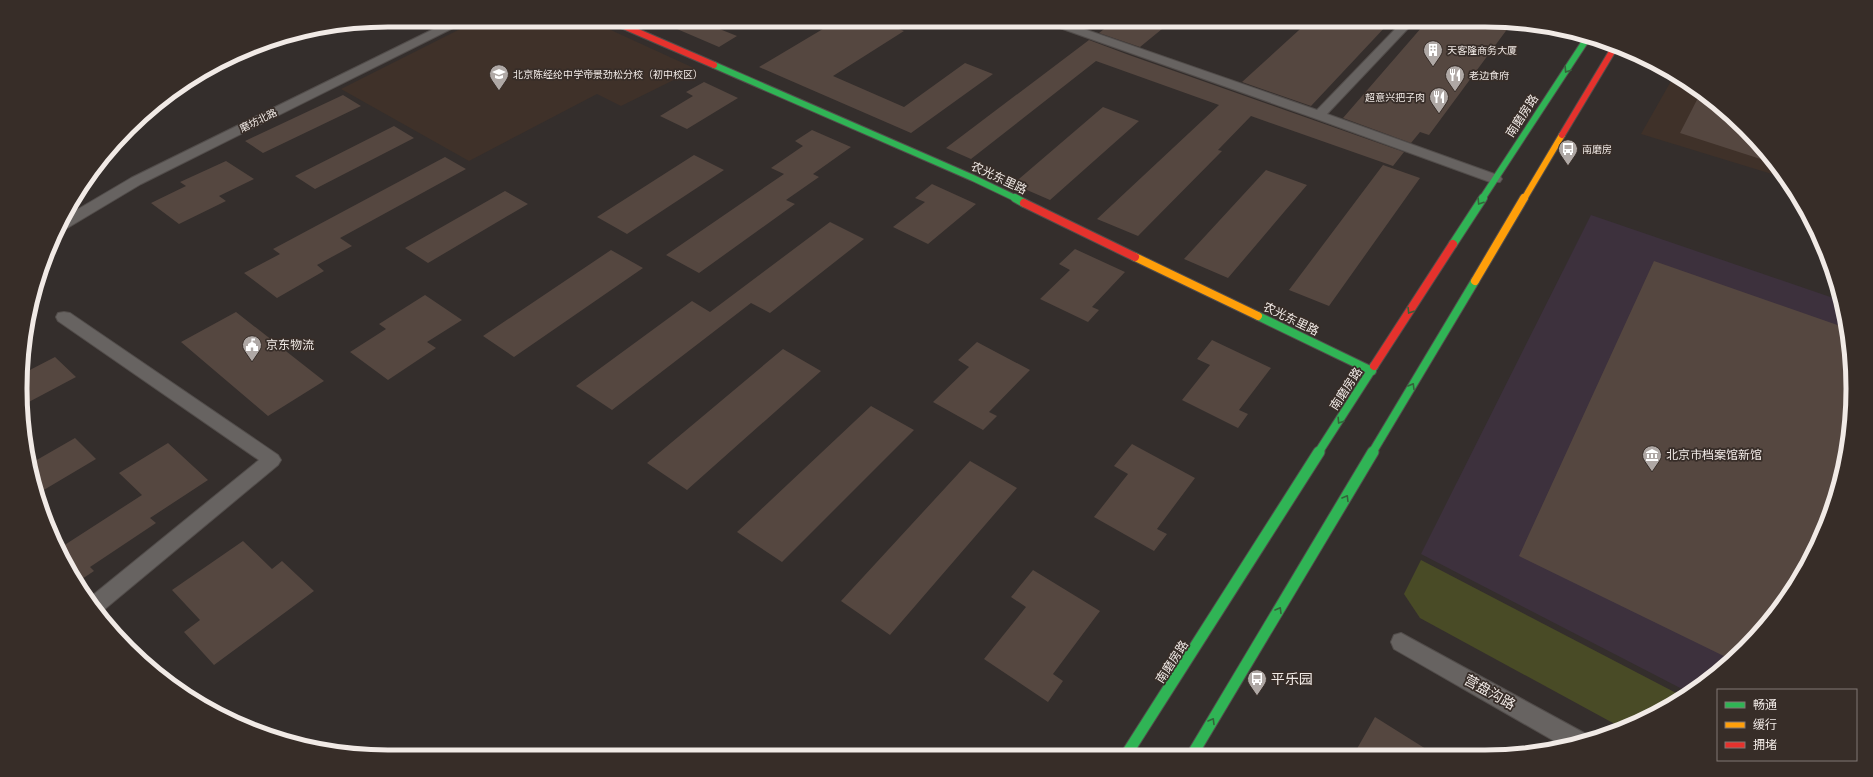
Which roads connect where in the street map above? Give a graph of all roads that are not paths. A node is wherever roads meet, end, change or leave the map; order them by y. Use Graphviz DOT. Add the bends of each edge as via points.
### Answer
graph roads {
  1 [pos="447,27"];
  2 [pos="626,27"];
  3 [pos="1067,27"];
  4 [pos="1403,27"];
  5 [pos="1585,41"];
  6 [pos="1613,51"];
  7 [pos="1319,115"];
  8 [pos="1495,179"];
  9 [pos="68,222"];
  10 [pos="64,317"];
  11 [pos="1372,371"];
  12 [pos="98,603"];
  13 [pos="1401,642"];
  14 [pos="1573,739"];
  15 [pos="1129,750"];
  16 [pos="1195,750"];
  1 -- 9 [label="street, 磨坊北路" via="136,181"];
  2 -- 11 [label="main road, 农光东里路" via="973,178"];
  3 -- 7 [label="street"];
  4 -- 7 [label="street"];
  5 -- 8 [label="main road, 南磨房路, one-way"];
  16 -- 6 [label="main road, one-way"];
  7 -- 8 [label="street"];
  8 -- 11 [label="main road, 南磨房路, one-way"];
  10 -- 12 [label="street" via="272,460"];
  11 -- 15 [label="main road, 南磨房路, one-way"];
  13 -- 14 [label="street, 营盘沟路"];
}
